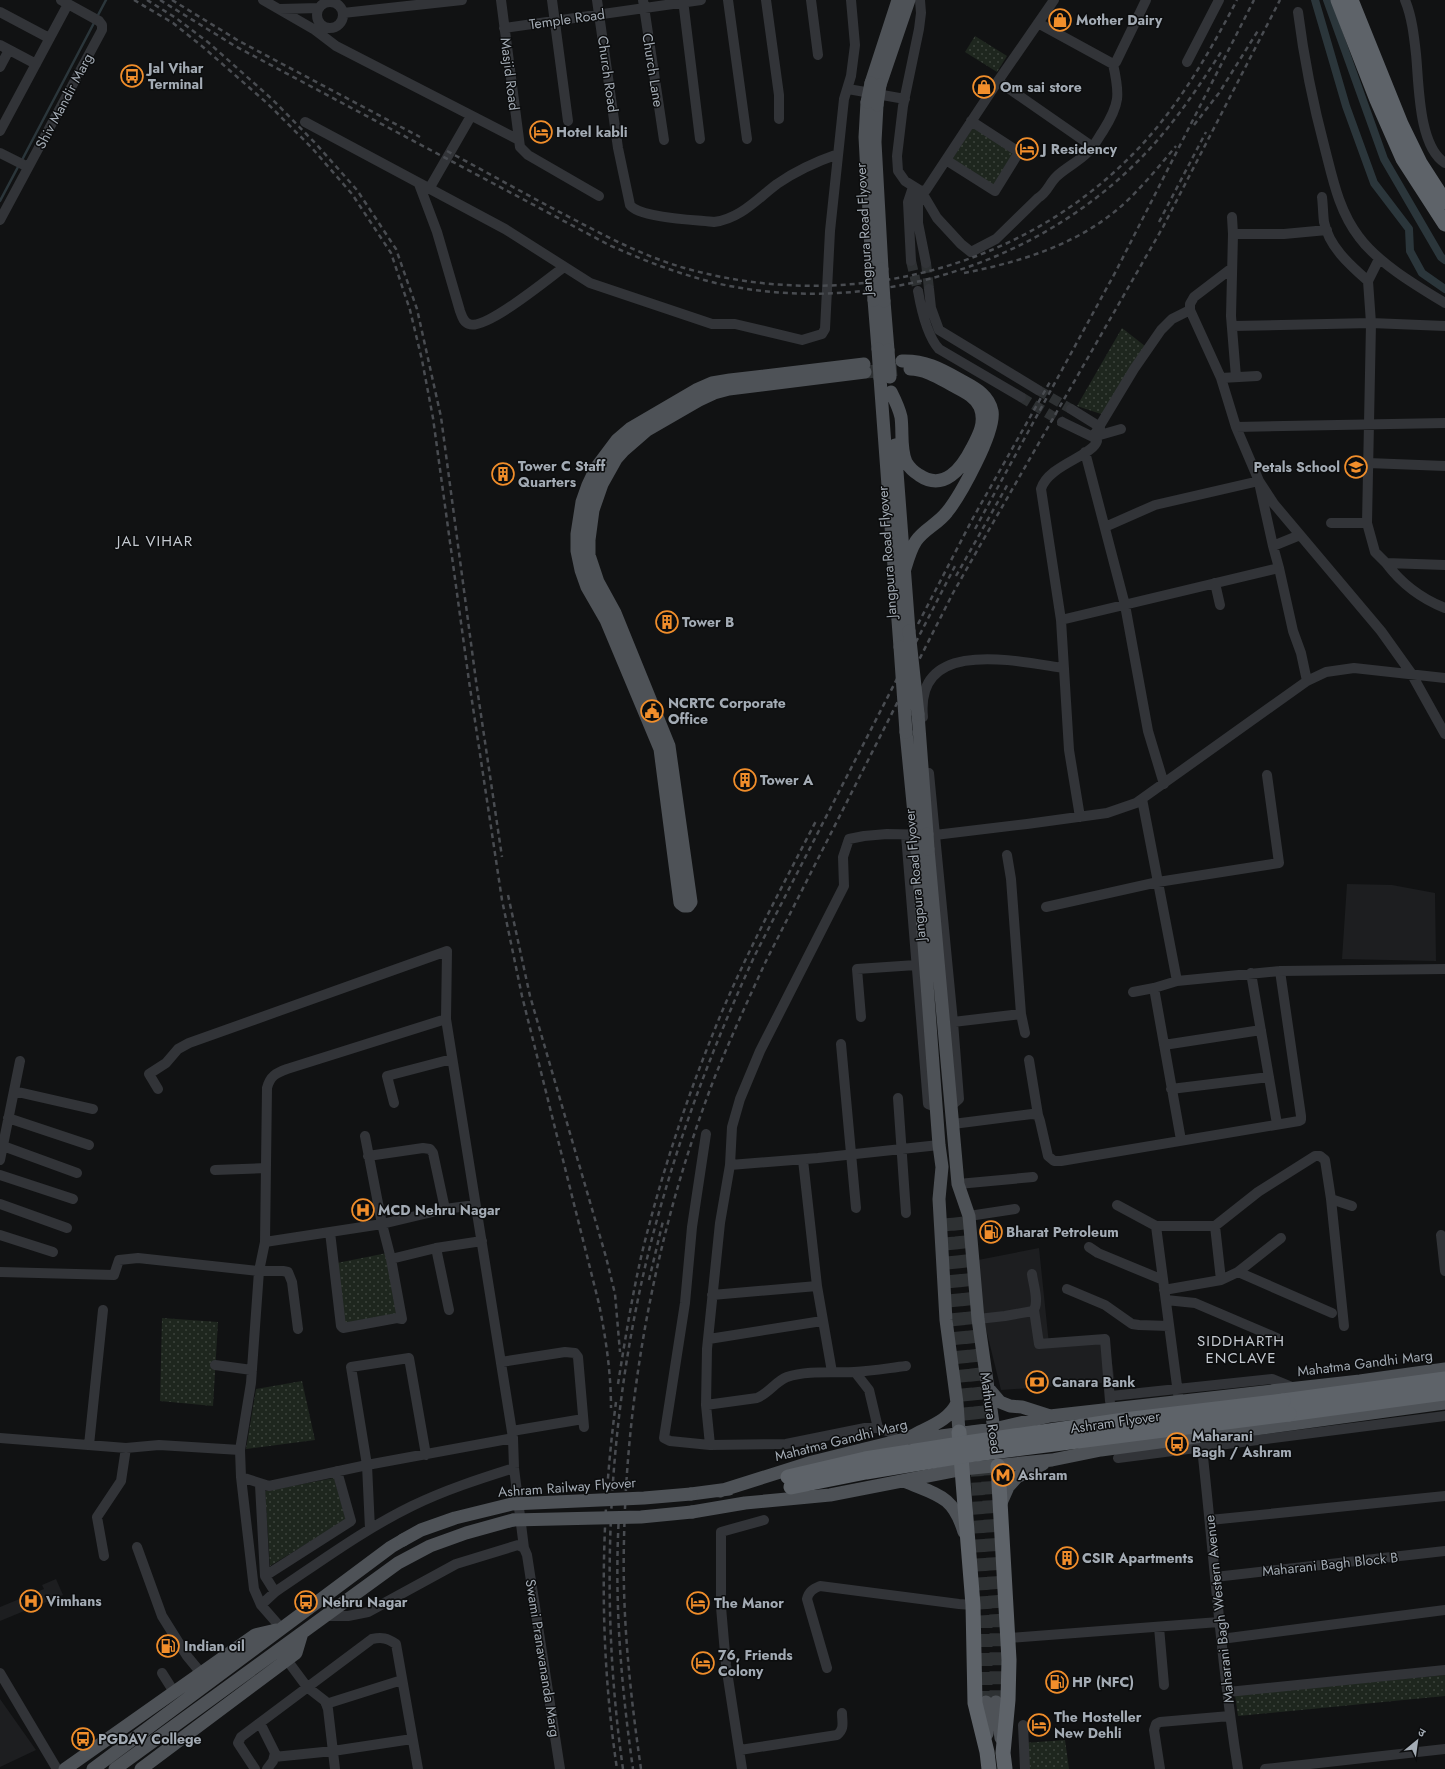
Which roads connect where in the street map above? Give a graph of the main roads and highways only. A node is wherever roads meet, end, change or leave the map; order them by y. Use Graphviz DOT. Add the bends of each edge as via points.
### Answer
graph roads {
  1 [pos="898,0"];
  2 [pos="909,0"];
  3 [pos="1338,0"];
  4 [pos="1351,0"];
  5 [pos="1445,202"];
  6 [pos="1445,224"];
  7 [pos="902,365"];
  8 [pos="865,368"];
  9 [pos="891,392"];
  10 [pos="985,405"];
  11 [pos="904,572"];
  12 [pos="951,1101"];
  13 [pos="942,1167"];
  14 [pos="959,1217"];
  15 [pos="1445,1369"];
  16 [pos="1445,1379"];
  17 [pos="987,1388"];
  18 [pos="1445,1393"];
  19 [pos="957,1403"];
  20 [pos="1445,1403"];
  21 [pos="1096,1411"];
  22 [pos="1050,1416"];
  23 [pos="994,1428"];
  24 [pos="959,1432"];
  25 [pos="902,1439"];
  26 [pos="1101,1450"];
  27 [pos="1052,1460"];
  28 [pos="998,1466"];
  29 [pos="963,1469"];
  30 [pos="904,1481"];
  31 [pos="789,1482"];
  32 [pos="720,1491"];
  33 [pos="745,1503"];
  34 [pos="1000,1505"];
  35 [pos="968,1544"];
  36 [pos="282,1629"];
  37 [pos="302,1633"];
  38 [pos="987,1752"];
  39 [pos="1003,1753"];
  40 [pos="65,1769"];
  41 [pos="93,1769"];
  42 [pos="115,1769"];
  43 [pos="140,1769"];
  44 [pos="989,1769"];
  45 [pos="1005,1769"];
  1 -- 13 [label="main road, Jangpura Road Flyover, bridge" via="871,83 865,137 874,307"];
  2 -- 9 [label="main road, Jangpura Road Flyover, bridge" via="880,85 875,142"];
  3 -- 6 [label="highway" via="1403,159 1420,189"];
  4 -- 5 [label="highway" via="1401,124 1420,163"];
  7 -- 10 [label="main road" via="935,376"];
  8 -- 8 [label="main road" via="714,393 648,430 629,445 612,466 597,496 590,525 589,555 598,582 615,613 669,746 691,902 684,906 680,903 660,749 606,620 581,570 577,534 584,496 596,468 617,440 631,428 696,390 712,383 730,380"];
  9 -- 10 [label="main road" via="900,409 906,463 924,478 936,480 947,478 957,472 964,463 979,434"];
  9 -- 11 [label="main road, Jangpura Road Flyover"];
  10 -- 11 [label="main road" via="993,421 987,440 946,514 923,532 916,541"];
  11 -- 12 [label="main road, Jangpura Road Flyover, bridge"];
  12 -- 14 [label="main road, Mathura Road"];
  13 -- 14 [label="main road"];
  13 -- 19 [label="main road" via="939,1199 943,1275"];
  14 -- 17 [label="main road, Mathura Road" via="978,1318"];
  15 -- 21 [label="main road, Mahatma Gandhi Marg" via="1294,1388 1178,1395"];
  16 -- 31 [label="highway, Ashram Flyover, bridge" via="966,1443 865,1459"];
  17 -- 22 [label="main road" via="1000,1402"];
  17 -- 23 [label="main road, Mathura Road"];
  18 -- 31 [label="highway, Ashram Flyover, bridge" via="968,1455"];
  19 -- 24 [label="main road"];
  19 -- 25 [label="main road" via="954,1410 939,1423"];
  20 -- 26 [label="main road"];
  21 -- 22 [label="main road, Mahatma Gandhi Marg"];
  21 -- 26 [label="main road"];
  22 -- 23 [label="main road, Mahatma Gandhi Marg"];
  22 -- 27 [label="main road"];
  23 -- 24 [label="main road, Mahatma Gandhi Marg"];
  23 -- 28 [label="main road, Mathura Road"];
  24 -- 25 [label="main road, Mahatma Gandhi Marg"];
  24 -- 29 [label="highway"];
  25 -- 30 [label="main road"];
  25 -- 32 [label="main road, Mahatma Gandhi Marg" via="812,1462"];
  26 -- 27 [label="main road"];
  27 -- 28 [label="main road"];
  27 -- 34 [label="main road" via="1017,1477 1008,1487"];
  28 -- 29 [label="main road"];
  28 -- 34 [label="highway, Mathura Road"];
  29 -- 30 [label="main road"];
  29 -- 35 [label="highway"];
  30 -- 33 [label="main road" via="830,1495"];
  30 -- 35 [label="main road" via="940,1495 950,1503 960,1520"];
  31 -- 32 [label="main road, Mahatma Gandhi Marg"];
  31 -- 33 [label="main road"];
  32 -- 36 [label="main road, Ashram Railway Flyover, bridge" via="505,1505 455,1518 421,1530 391,1547"];
  33 -- 37 [label="main road, bridge" via="641,1517 513,1520 466,1533 430,1546 398,1562"];
  34 -- 39 [label="highway, Mathura Road" via="1008,1638 1008,1700"];
  35 -- 38 [label="highway" via="973,1605 975,1702"];
  36 -- 40 [label="main road" via="255,1635"];
  36 -- 41 [label="main road, Ashram Railway Flyover"];
  37 -- 42 [label="main road"];
  37 -- 43 [label="main road" via="296,1653"];
  38 -- 39 [label="main road" via="991,1702"];
  38 -- 44 [label="highway"];
  39 -- 45 [label="highway, Mathura Road"];
}
